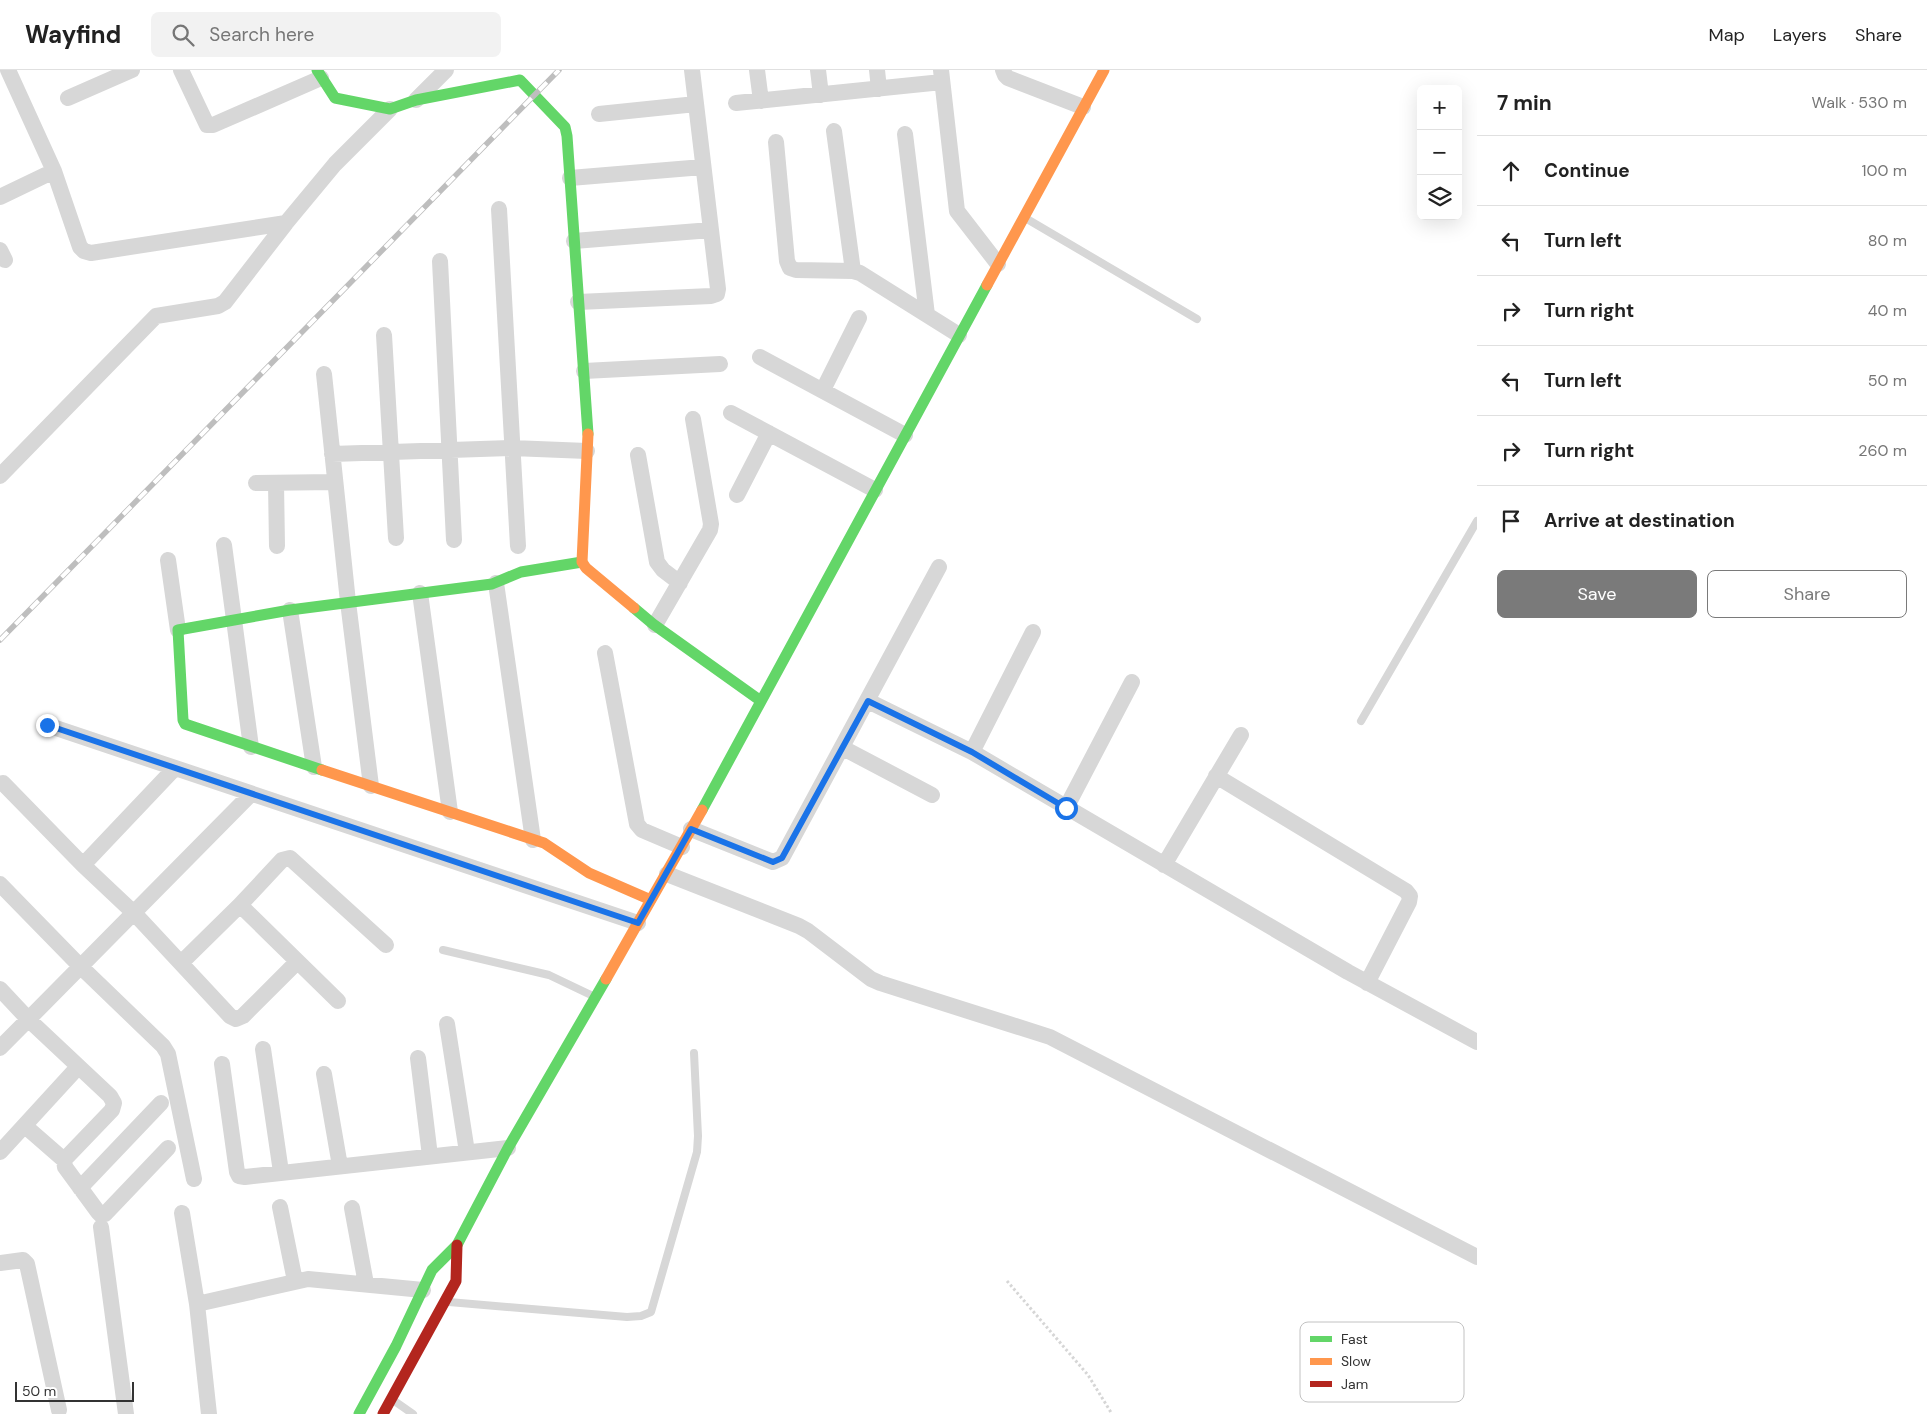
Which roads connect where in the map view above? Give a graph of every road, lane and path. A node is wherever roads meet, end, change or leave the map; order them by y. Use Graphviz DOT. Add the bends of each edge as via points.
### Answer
graph roads {
  1 [pos="8,70"];
  2 [pos="132,70"];
  3 [pos="181,70"];
  4 [pos="692,70"];
  5 [pos="757,70"];
  6 [pos="818,70"];
  7 [pos="876,70"];
  8 [pos="1003,70"];
  9 [pos="437,73"];
  10 [pos="1097,73"];
  11 [pos="319,74"];
  12 [pos="515,75"];
  13 [pos="942,76"];
  14 [pos="879,89"];
  15 [pos="821,95"];
  16 [pos="68,98"];
  17 [pos="416,100"];
  18 [pos="761,102"];
  19 [pos="736,103"];
  20 [pos="696,104"];
  21 [pos="1083,107"];
  22 [pos="390,110"];
  23 [pos="598,114"];
  24 [pos="834,131"];
  25 [pos="905,134"];
  26 [pos="776,142"];
  27 [pos="703,167"];
  28 [pos="54,170"];
  29 [pos="570,178"];
  30 [pos="0,197"];
  31 [pos="499,209"];
  32 [pos="1023,217"];
  33 [pos="286,223"];
  34 [pos="711,230"];
  35 [pos="574,240"];
  36 [pos="440,261"];
  37 [pos="998,264"];
  38 [pos="854,271"];
  39 [pos="578,302"];
  40 [pos="927,315"];
  41 [pos="859,318"];
  42 [pos="1197,319"];
  43 [pos="959,335"];
  44 [pos="384,336"];
  45 [pos="760,357"];
  46 [pos="720,364"];
  47 [pos="584,371"];
  48 [pos="324,374"];
  49 [pos="823,390"];
  50 [pos="731,413"];
  51 [pos="693,419"];
  52 [pos="769,433"];
  53 [pos="905,435"];
  54 [pos="512,448"];
  55 [pos="449,450"];
  56 [pos="587,451"];
  57 [pos="390,452"];
  58 [pos="332,454"];
  59 [pos="638,455"];
  60 [pos="0,476"];
  61 [pos="335,482"];
  62 [pos="256,483"];
  63 [pos="276,483"];
  64 [pos="875,490"];
  65 [pos="737,494"];
  66 [pos="1477,521"];
  67 [pos="396,538"];
  68 [pos="454,540"];
  69 [pos="224,545"];
  70 [pos="277,546"];
  71 [pos="518,546"];
  72 [pos="168,560"];
  73 [pos="582,562"];
  74 [pos="939,567"];
  75 [pos="496,583"];
  76 [pos="680,583"];
  77 [pos="420,593"];
  78 [pos="348,602"];
  79 [pos="290,610"];
  80 [pos="234,620"];
  81 [pos="655,625"];
  82 [pos="178,630"];
  83 [pos="1033,632"];
  84 [pos="605,653"];
  85 [pos="1132,682"];
  86 [pos="761,701"];
  87 [pos="868,701"];
  88 [pos="1361,721"];
  89 [pos="47,725"];
  90 [pos="1240,735"];
  91 [pos="251,746"];
  92 [pos="843,748"];
  93 [pos="972,752"];
  94 [pos="314,767"];
  95 [pos="176,768"];
  96 [pos="1216,776"];
  97 [pos="3,783"];
  98 [pos="371,786"];
  99 [pos="251,794"];
  100 [pos="932,795"];
  101 [pos="1066,808"];
  102 [pos="450,812"];
  103 [pos="691,829"];
  104 [pos="533,840"];
  105 [pos="682,847"];
  106 [pos="83,865"];
  107 [pos="1164,865"];
  108 [pos="667,874"];
  109 [pos="0,884"];
  110 [pos="652,900"];
  111 [pos="240,905"];
  112 [pos="135,914"];
  113 [pos="638,923"];
  114 [pos="386,945"];
  115 [pos="442,950"];
  116 [pos="297,962"];
  117 [pos="181,963"];
  118 [pos="80,966"];
  119 [pos="1367,983"];
  120 [pos="0,989"];
  121 [pos="595,998"];
  122 [pos="338,1001"];
  123 [pos="29,1020"];
  124 [pos="448,1024"];
  125 [pos="1477,1042"];
  126 [pos="0,1048"];
  127 [pos="263,1050"];
  128 [pos="694,1054"];
  129 [pos="418,1058"];
  130 [pos="222,1064"];
  131 [pos="78,1067"];
  132 [pos="324,1074"];
  133 [pos="161,1103"];
  134 [pos="24,1126"];
  135 [pos="168,1148"];
  136 [pos="508,1148"];
  137 [pos="0,1152"];
  138 [pos="466,1152"];
  139 [pos="430,1156"];
  140 [pos="64,1160"];
  141 [pos="340,1166"];
  142 [pos="281,1172"];
  143 [pos="194,1179"];
  144 [pos="80,1188"];
  145 [pos="280,1206"];
  146 [pos="352,1208"];
  147 [pos="182,1213"];
  148 [pos="101,1227"];
  149 [pos="457,1245"];
  150 [pos="1477,1256"];
  151 [pos="0,1263"];
  152 [pos="295,1281"];
  153 [pos="1007,1281"];
  154 [pos="366,1284"];
  155 [pos="423,1290"];
  156 [pos="444,1302"];
  157 [pos="197,1304"];
  158 [pos="392,1398"];
  159 [pos="59,1410"];
  160 [pos="126,1414"];
  161 [pos="209,1414"];
  162 [pos="359,1414"];
  163 [pos="383,1414"];
  164 [pos="413,1414"];
  165 [pos="1112,1414"];
  1 -- 28 [label="street"];
  2 -- 16 [label="street"];
  3 -- 11 [label="street" via="207,125"];
  4 -- 20 [label="street"];
  5 -- 18 [label="street"];
  6 -- 15 [label="street"];
  7 -- 14 [label="street"];
  8 -- 21 [label="street" via="1008,78"];
  9 -- 17 [label="street"];
  10 -- 21 [label="street"];
  11 -- 22 [label="street" via="331,94 340,100"];
  12 -- 17 [label="street"];
  12 -- 29 [label="street" via="565,128"];
  13 -- 14 [label="street"];
  13 -- 37 [label="street" via="956,211"];
  14 -- 15 [label="street"];
  15 -- 18 [label="street"];
  17 -- 22 [label="street"];
  18 -- 19 [label="street"];
  20 -- 23 [label="street"];
  20 -- 27 [label="street"];
  21 -- 32 [label="street"];
  22 -- 33 [label="street" via="336,164"];
  24 -- 38 [label="street"];
  25 -- 40 [label="street"];
  26 -- 38 [label="street" via="790,268"];
  27 -- 29 [label="street"];
  27 -- 34 [label="street"];
  28 -- 30 [label="street"];
  28 -- 33 [label="street" via="80,247 91,253"];
  29 -- 35 [label="street"];
  31 -- 54 [label="street"];
  32 -- 37 [label="street"];
  32 -- 42 [label="lane"];
  33 -- 60 [label="street" via="225,302 218,306 156,316"];
  34 -- 35 [label="street"];
  34 -- 39 [label="street" via="717,294"];
  35 -- 39 [label="street"];
  36 -- 55 [label="street"];
  37 -- 43 [label="street"];
  38 -- 40 [label="street"];
  39 -- 47 [label="street"];
  40 -- 43 [label="street"];
  41 -- 49 [label="street"];
  43 -- 53 [label="street"];
  44 -- 57 [label="street"];
  45 -- 49 [label="street"];
  46 -- 47 [label="street"];
  47 -- 56 [label="street"];
  48 -- 58 [label="street"];
  49 -- 53 [label="street"];
  50 -- 52 [label="street"];
  51 -- 76 [label="street" via="712,524"];
  52 -- 64 [label="street"];
  52 -- 65 [label="street"];
  53 -- 64 [label="street"];
  54 -- 55 [label="street"];
  54 -- 56 [label="street"];
  54 -- 71 [label="street"];
  55 -- 57 [label="street"];
  55 -- 68 [label="street"];
  56 -- 73 [label="street"];
  57 -- 58 [label="street"];
  57 -- 67 [label="street"];
  58 -- 61 [label="street"];
  59 -- 76 [label="street" via="657,562 662,570"];
  61 -- 63 [label="street"];
  61 -- 78 [label="street"];
  62 -- 63 [label="street"];
  63 -- 70 [label="street"];
  64 -- 86 [label="street"];
  66 -- 88 [label="lane"];
  69 -- 80 [label="street"];
  72 -- 82 [label="street"];
  73 -- 75 [label="street" via="520,572"];
  73 -- 81 [label="street"];
  74 -- 87 [label="street"];
  75 -- 77 [label="street"];
  75 -- 104 [label="street"];
  76 -- 81 [label="street"];
  77 -- 78 [label="street"];
  77 -- 102 [label="street"];
  78 -- 79 [label="street"];
  78 -- 98 [label="street"];
  79 -- 80 [label="street"];
  79 -- 94 [label="street"];
  80 -- 82 [label="street"];
  80 -- 91 [label="street"];
  81 -- 86 [label="street"];
  82 -- 91 [label="street" via="185,724"];
  83 -- 93 [label="street"];
  84 -- 105 [label="street" via="636,824 642,830"];
  85 -- 101 [label="street"];
  86 -- 103 [label="street"];
  87 -- 92 [label="street"];
  87 -- 93 [label="street"];
  89 -- 95 [label="street"];
  90 -- 96 [label="street"];
  91 -- 94 [label="street"];
  92 -- 100 [label="street"];
  92 -- 103 [label="street" via="782,858 773,862"];
  93 -- 101 [label="street"];
  94 -- 98 [label="street"];
  95 -- 99 [label="street"];
  95 -- 106 [label="street"];
  96 -- 107 [label="street"];
  96 -- 119 [label="street" via="1410,896"];
  97 -- 106 [label="street"];
  98 -- 102 [label="street"];
  99 -- 112 [label="street"];
  99 -- 113 [label="street"];
  101 -- 107 [label="street"];
  102 -- 104 [label="street"];
  103 -- 105 [label="street"];
  104 -- 110 [label="street" via="550,846 589,873"];
  105 -- 108 [label="street"];
  106 -- 112 [label="street"];
  107 -- 119 [label="street"];
  108 -- 110 [label="street"];
  108 -- 150 [label="street" via="799,926 880,983 1050,1036"];
  109 -- 118 [label="street"];
  110 -- 113 [label="street"];
  111 -- 114 [label="street" via="282,860 290,858"];
  111 -- 116 [label="street"];
  111 -- 117 [label="street"];
  112 -- 117 [label="street"];
  112 -- 118 [label="street"];
  113 -- 121 [label="street"];
  115 -- 121 [label="lane" via="549,975"];
  116 -- 117 [label="street" via="243,1016 236,1019"];
  116 -- 122 [label="street"];
  118 -- 123 [label="street"];
  118 -- 143 [label="street" via="168,1054"];
  119 -- 125 [label="street"];
  120 -- 123 [label="street"];
  121 -- 136 [label="street"];
  123 -- 126 [label="street"];
  123 -- 131 [label="street"];
  124 -- 138 [label="street"];
  127 -- 142 [label="street"];
  128 -- 156 [label="lane" via="697,1152 651,1312 627,1316"];
  129 -- 139 [label="street"];
  130 -- 142 [label="street" via="239,1176"];
  131 -- 134 [label="street"];
  131 -- 140 [label="street" via="114,1103 112,1110"];
  132 -- 141 [label="street"];
  133 -- 144 [label="street"];
  134 -- 137 [label="street"];
  134 -- 140 [label="street"];
  135 -- 144 [label="street" via="105,1214 98,1212"];
  136 -- 138 [label="street"];
  136 -- 149 [label="street"];
  138 -- 139 [label="street"];
  139 -- 141 [label="street"];
  140 -- 144 [label="street" via="65,1167"];
  141 -- 142 [label="street"];
  145 -- 152 [label="street"];
  146 -- 154 [label="street"];
  147 -- 157 [label="street"];
  148 -- 160 [label="street"];
  149 -- 155 [label="street" via="432,1270"];
  149 -- 156 [label="street" via="456,1282"];
  151 -- 159 [label="street" via="23,1260 27,1264"];
  152 -- 154 [label="street" via="308,1279"];
  152 -- 157 [label="street"];
  153 -- 165 [label="path" via="1088,1376"];
  154 -- 155 [label="street"];
  155 -- 162 [label="street"];
  156 -- 158 [label="street"];
  157 -- 161 [label="street"];
  158 -- 163 [label="street"];
  158 -- 164 [label="lane"];
}
